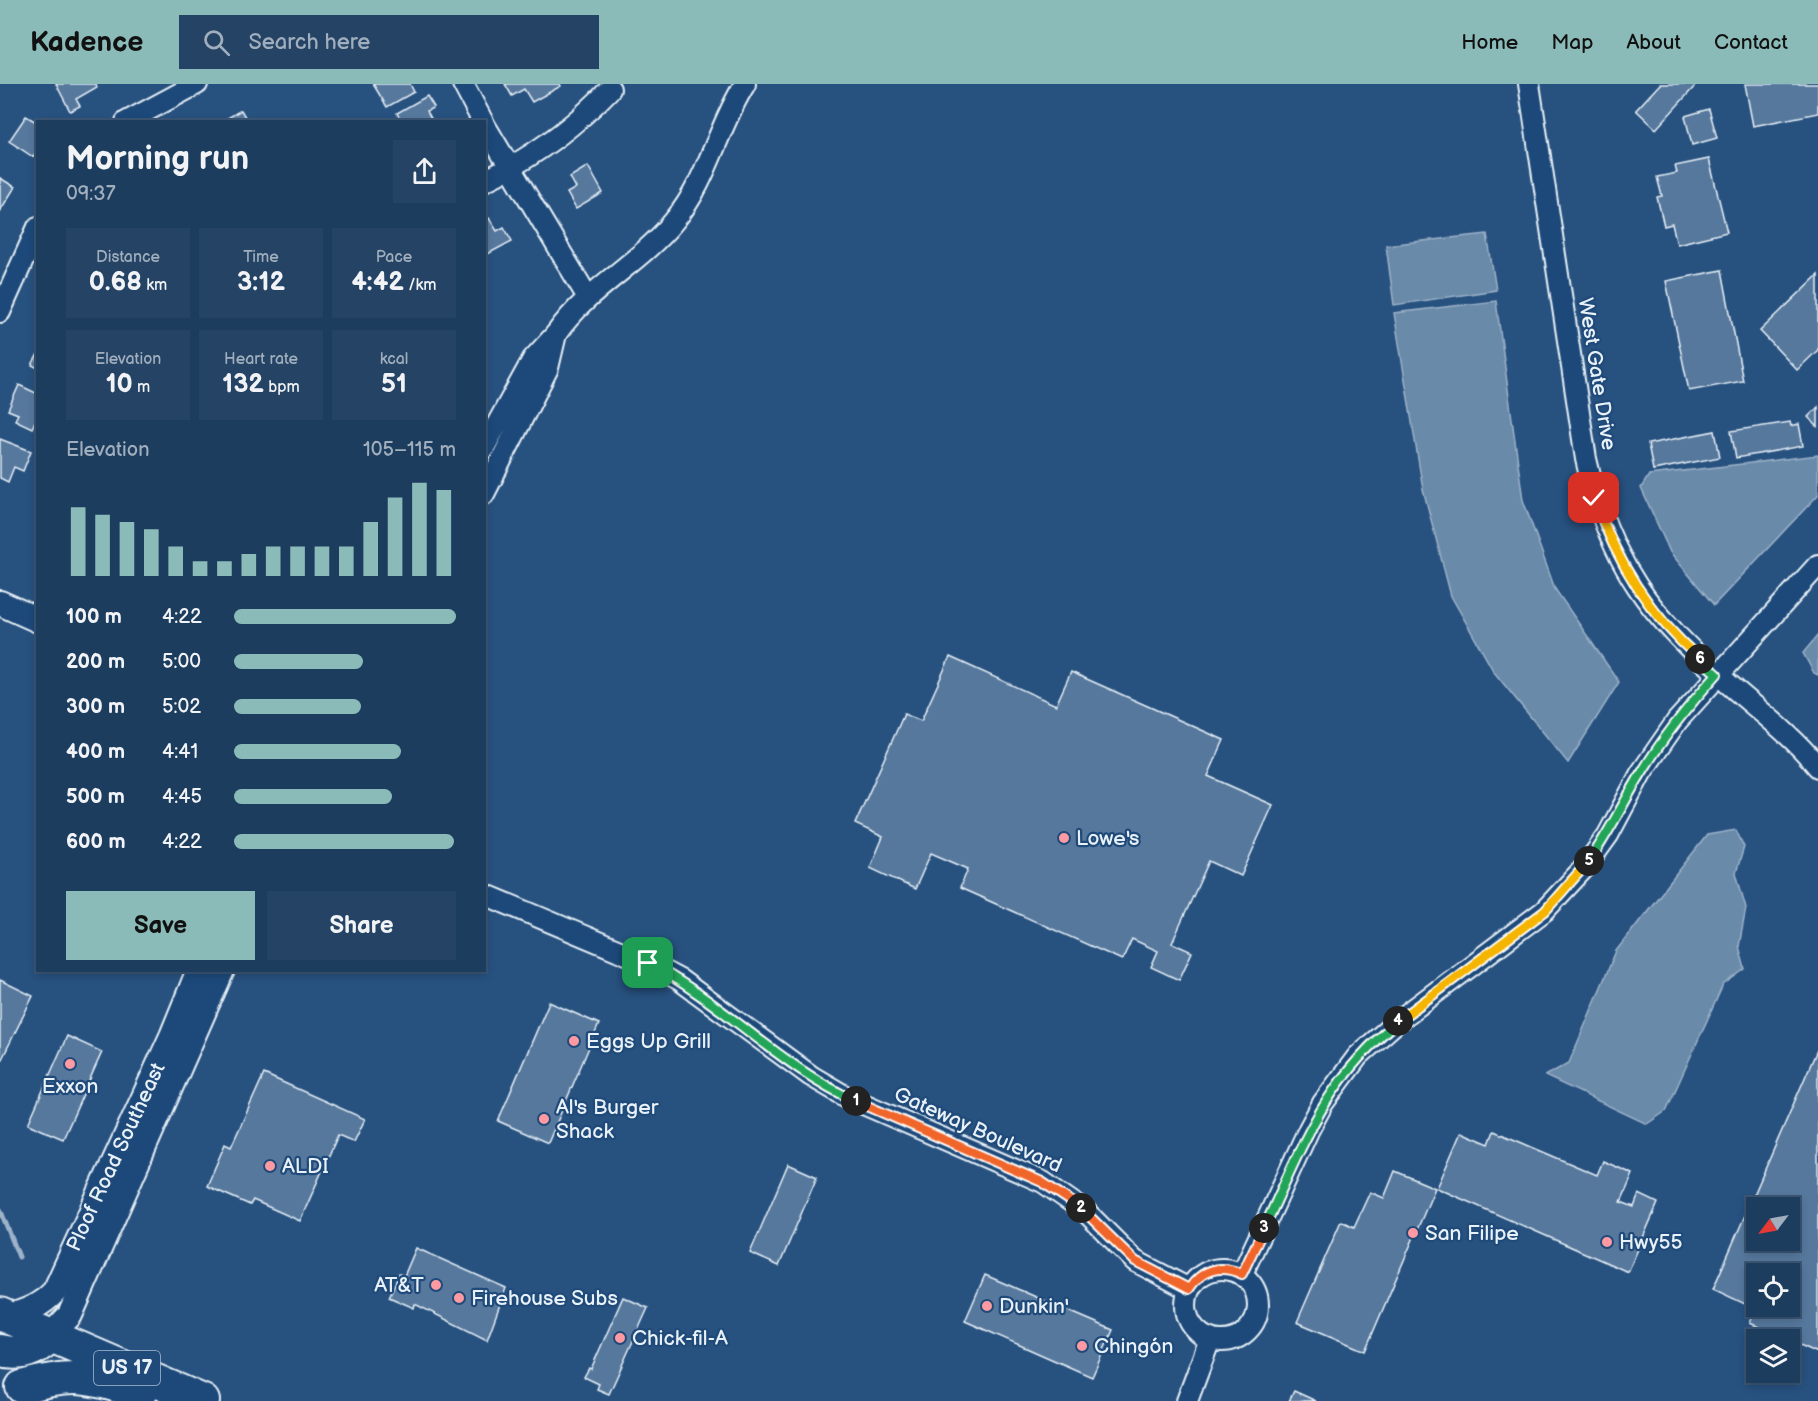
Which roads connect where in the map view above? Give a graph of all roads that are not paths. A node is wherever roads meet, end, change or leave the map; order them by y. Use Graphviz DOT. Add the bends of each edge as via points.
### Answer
graph roads {
  1 [pos="196,84"];
  2 [pos="463,84"];
  3 [pos="745,84"];
  4 [pos="1529,84"];
  5 [pos="609,89"];
  6 [pos="130,120"];
  7 [pos="482,120"];
  8 [pos="486,127"];
  9 [pos="510,169"];
  10 [pos="486,180"];
  11 [pos="36,231"];
  12 [pos="587,296"];
  13 [pos="0,312"];
  14 [pos="556,334"];
  15 [pos="486,444"];
  16 [pos="486,490"];
  17 [pos="1818,565"];
  18 [pos="0,603"];
  19 [pos="36,619"];
  20 [pos="1717,674"];
  21 [pos="1818,767"];
  22 [pos="486,895"];
  23 [pos="198,972"];
  24 [pos="221,972"];
  25 [pos="1242,1274"];
  26 [pos="1189,1289"];
  27 [pos="3,1315"];
  28 [pos="51,1335"];
  29 [pos="1210,1339"];
  30 [pos="0,1351"];
  31 [pos="11,1389"];
  32 [pos="53,1401"];
  33 [pos="168,1401"];
  34 [pos="202,1401"];
  35 [pos="1187,1401"];
  1 -- 6 [label="street"];
  2 -- 7 [label="street"];
  3 -- 12 [label="street" via="726,118 708,166 682,211 642,254"];
  4 -- 20 [label="street, West Gate Drive" via="1594,498 1622,564 1640,594 1670,630"];
  5 -- 9 [label="street" via="558,137"];
  8 -- 9 [label="street"];
  9 -- 10 [label="street"];
  9 -- 12 [label="street"];
  11 -- 13 [label="street"];
  12 -- 14 [label="street"];
  14 -- 15 [label="street" via="533,359"];
  14 -- 16 [label="street" via="548,368"];
  17 -- 20 [label="street"];
  18 -- 19 [label="street"];
  20 -- 21 [label="street, West Gate Drive" via="1787,734"];
  20 -- 25 [label="street" via="1658,747 1608,835 1565,891 1545,911 1399,1020 1358,1056 1323,1103"];
  22 -- 26 [label="street, Gateway Boulevard" via="680,980 811,1076 845,1096 1042,1182 1086,1212 1135,1261"];
  23 -- 27 [label="street, Ploof Road Southeast" via="55,1291 45,1302 22,1313"];
  24 -- 28 [label="street, Ploof Road Southeast" via="70,1315"];
  25 -- 26 [label="street" via="1222,1268 1212,1270 1202,1274"];
  25 -- 29 [label="street" via="1257,1298 1256,1320 1232,1340"];
  26 -- 29 [label="street" via="1186,1313 1191,1324"];
  27 -- 28 [label="highway, US 17"];
  28 -- 30 [label="highway" via="30,1351"];
  28 -- 34 [label="highway, US 17"];
  29 -- 35 [label="street"];
  31 -- 32 [label="highway"];
  31 -- 33 [label="highway" via="77,1376"];
}
